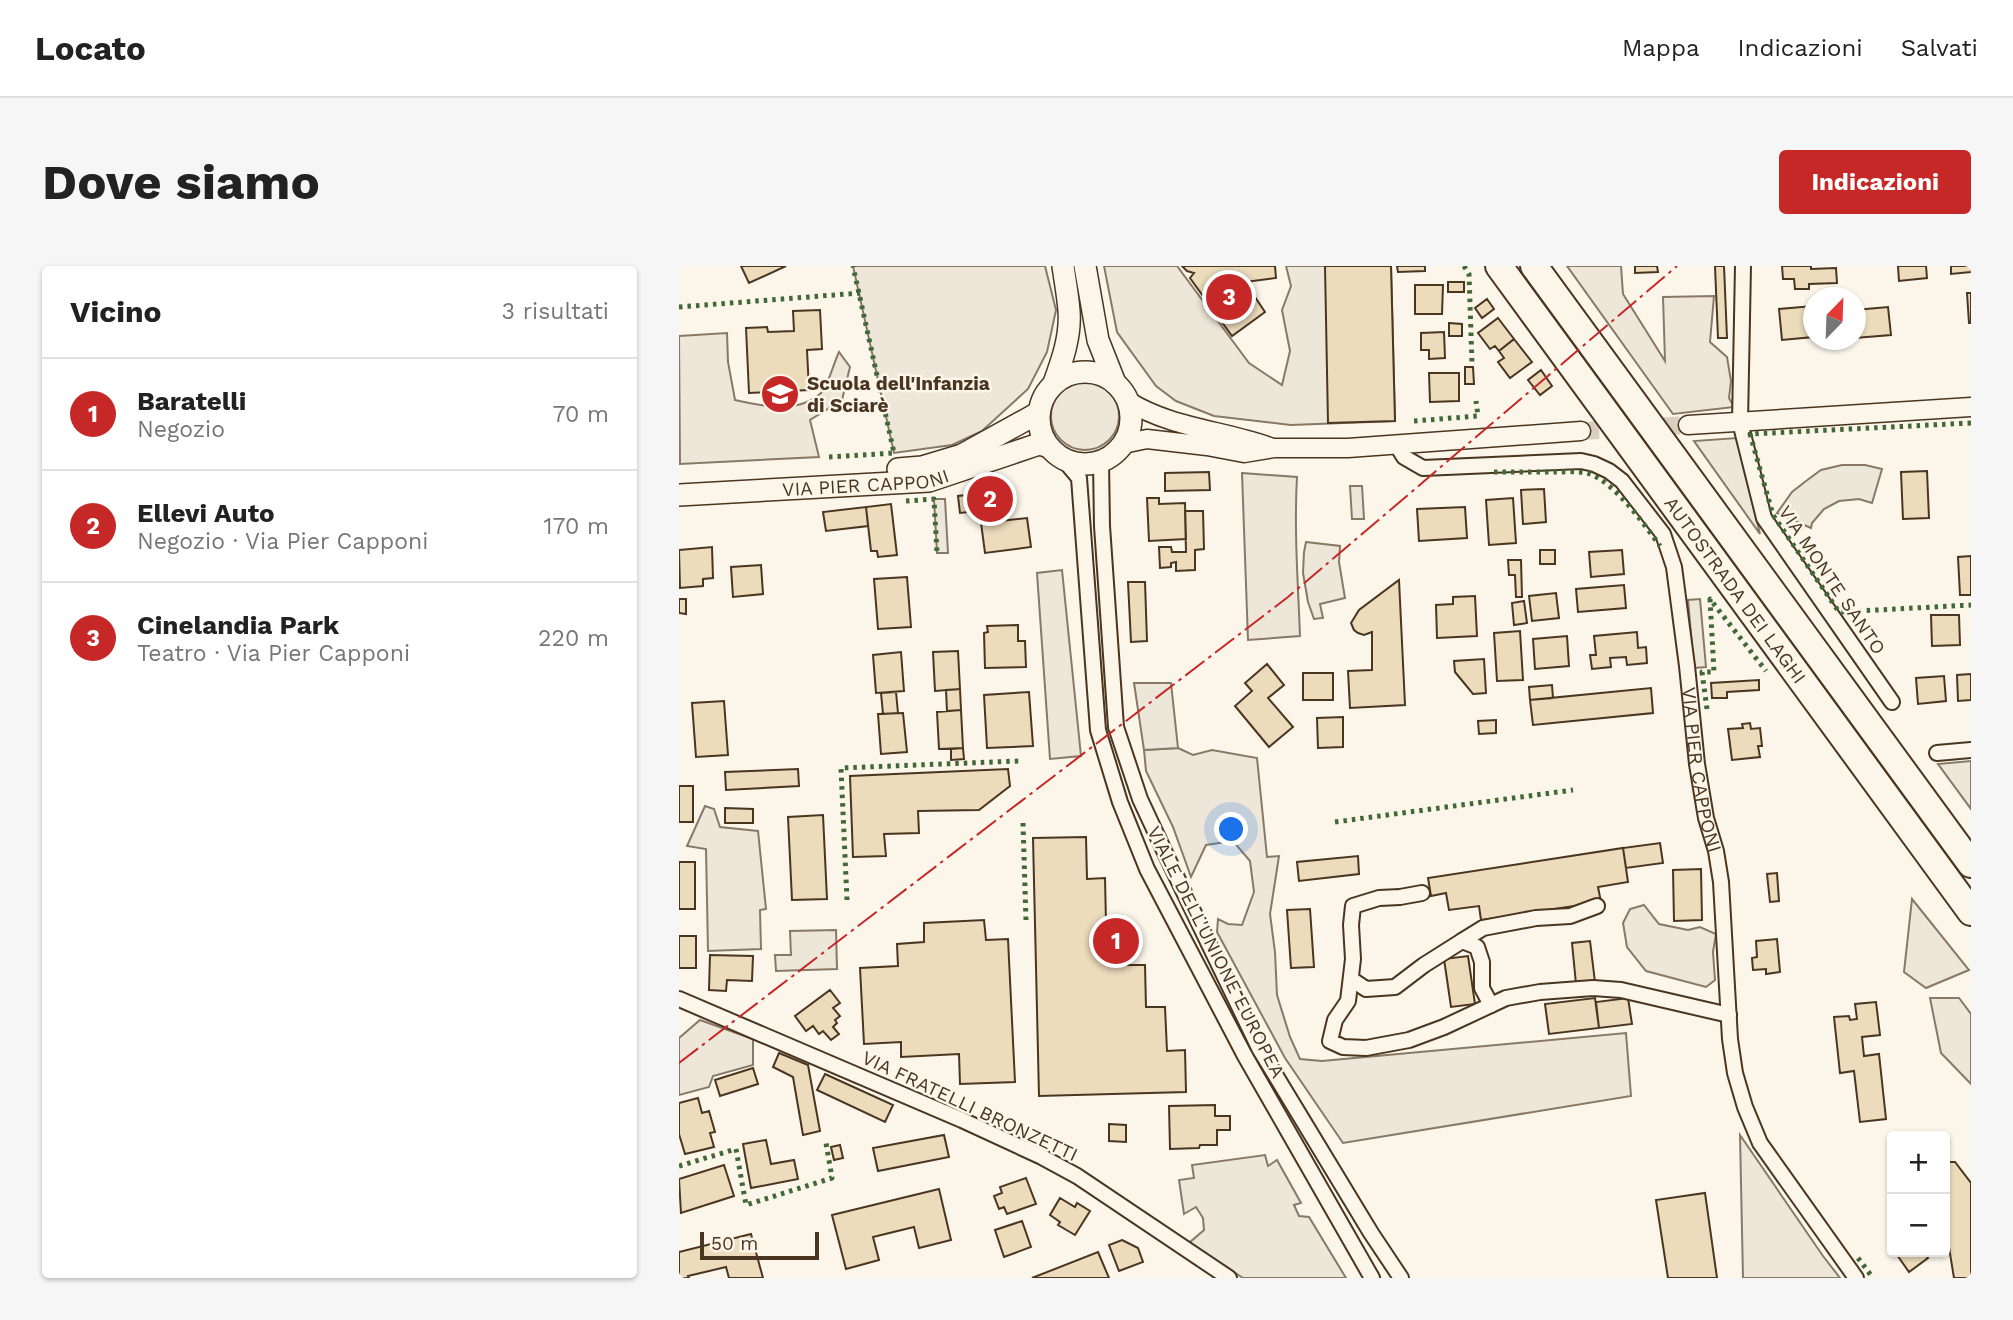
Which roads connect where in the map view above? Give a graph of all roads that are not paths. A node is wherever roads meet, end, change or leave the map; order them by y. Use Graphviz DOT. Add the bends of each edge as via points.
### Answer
graph roads {
  1 [pos="1063,266"];
  2 [pos="1085,266"];
  3 [pos="1499,266"];
  4 [pos="1534,266"];
  5 [pos="1743,266"];
  6 [pos="1053,383"];
  7 [pos="1115,383"];
  8 [pos="1128,401"];
  9 [pos="1971,407"];
  10 [pos="1038,413"];
  11 [pos="1740,422"];
  12 [pos="1688,425"];
  13 [pos="1581,431"];
  14 [pos="1123,444"];
  15 [pos="1396,444"];
  16 [pos="1274,448"];
  17 [pos="1056,453"];
  18 [pos="1101,462"];
  19 [pos="679,482"];
  20 [pos="679,495"];
  21 [pos="1892,702"];
  22 [pos="1971,750"];
  23 [pos="1937,753"];
  24 [pos="1971,864"];
  25 [pos="1422,892"];
  26 [pos="1597,906"];
  27 [pos="1971,912"];
  28 [pos="1462,941"];
  29 [pos="1351,979"];
  30 [pos="679,999"];
  31 [pos="1491,1005"];
  32 [pos="1729,1014"];
  33 [pos="1361,1271"];
  34 [pos="1229,1278"];
  35 [pos="1372,1278"];
  36 [pos="1401,1278"];
  37 [pos="1856,1278"];
  1 -- 6 [label="main road" via="1070,312 1062,362"];
  2 -- 7 [label="main road" via="1098,340"];
  3 -- 27 [label="highway, AUTOSTRADA DEI LAGHI"];
  4 -- 24 [label="highway, AUTOSTRADA DEI LAGHI"];
  5 -- 11 [label="street, VIA MONTE SANTO"];
  6 -- 7 [label="main road" via="1085,371"];
  6 -- 10 [label="main road"];
  7 -- 8 [label="main road"];
  8 -- 14 [label="main road" via="1131,419"];
  8 -- 16 [label="street" via="1159,416"];
  9 -- 11 [label="street"];
  10 -- 17 [label="main road" via="1040,430"];
  10 -- 19 [label="main road, VIA PIER CAPPONI" via="962,455 922,467"];
  11 -- 12 [label="street"];
  11 -- 21 [label="street, VIA MONTE SANTO" via="1764,518"];
  13 -- 15 [label="street"];
  14 -- 16 [label="street" via="1147,439 1244,453"];
  14 -- 18 [label="main road"];
  15 -- 16 [label="street"];
  15 -- 32 [label="street, VIA PIER CAPPONI" via="1404,457 1423,468 1594,464 1622,481 1663,534 1674,567 1697,764 1717,851"];
  17 -- 18 [label="main road" via="1076,464"];
  17 -- 20 [label="main road, VIA PIER CAPPONI" via="1039,444 929,481"];
  17 -- 33 [label="street, VIALE DELL'UNIONE EUROPEA" via="1079,478 1098,730 1120,802 1147,869"];
  18 -- 36 [label="street, VIALE DELL'UNIONE EUROPEA" via="1116,726 1140,799 1259,1048"];
  22 -- 23 [label="street"];
  25 -- 29 [label="street" via="1353,906"];
  26 -- 28 [label="street" via="1570,916 1483,928"];
  28 -- 29 [label="street" via="1395,987 1366,989"];
  28 -- 31 [label="street" via="1477,947 1482,988"];
  29 -- 31 [label="street" via="1348,1001 1335,1020 1330,1041 1342,1047 1409,1041"];
  30 -- 34 [label="street, VIA FRATELLI BRONZETTI" via="1042,1157"];
  31 -- 32 [label="street" via="1540,992 1593,988"];
  32 -- 37 [label="street, VIA PIER CAPPONI" via="1735,1073 1760,1143"];
  33 -- 35 [label="street, VIALE DELL'UNIONE EUROPEA"];
}
